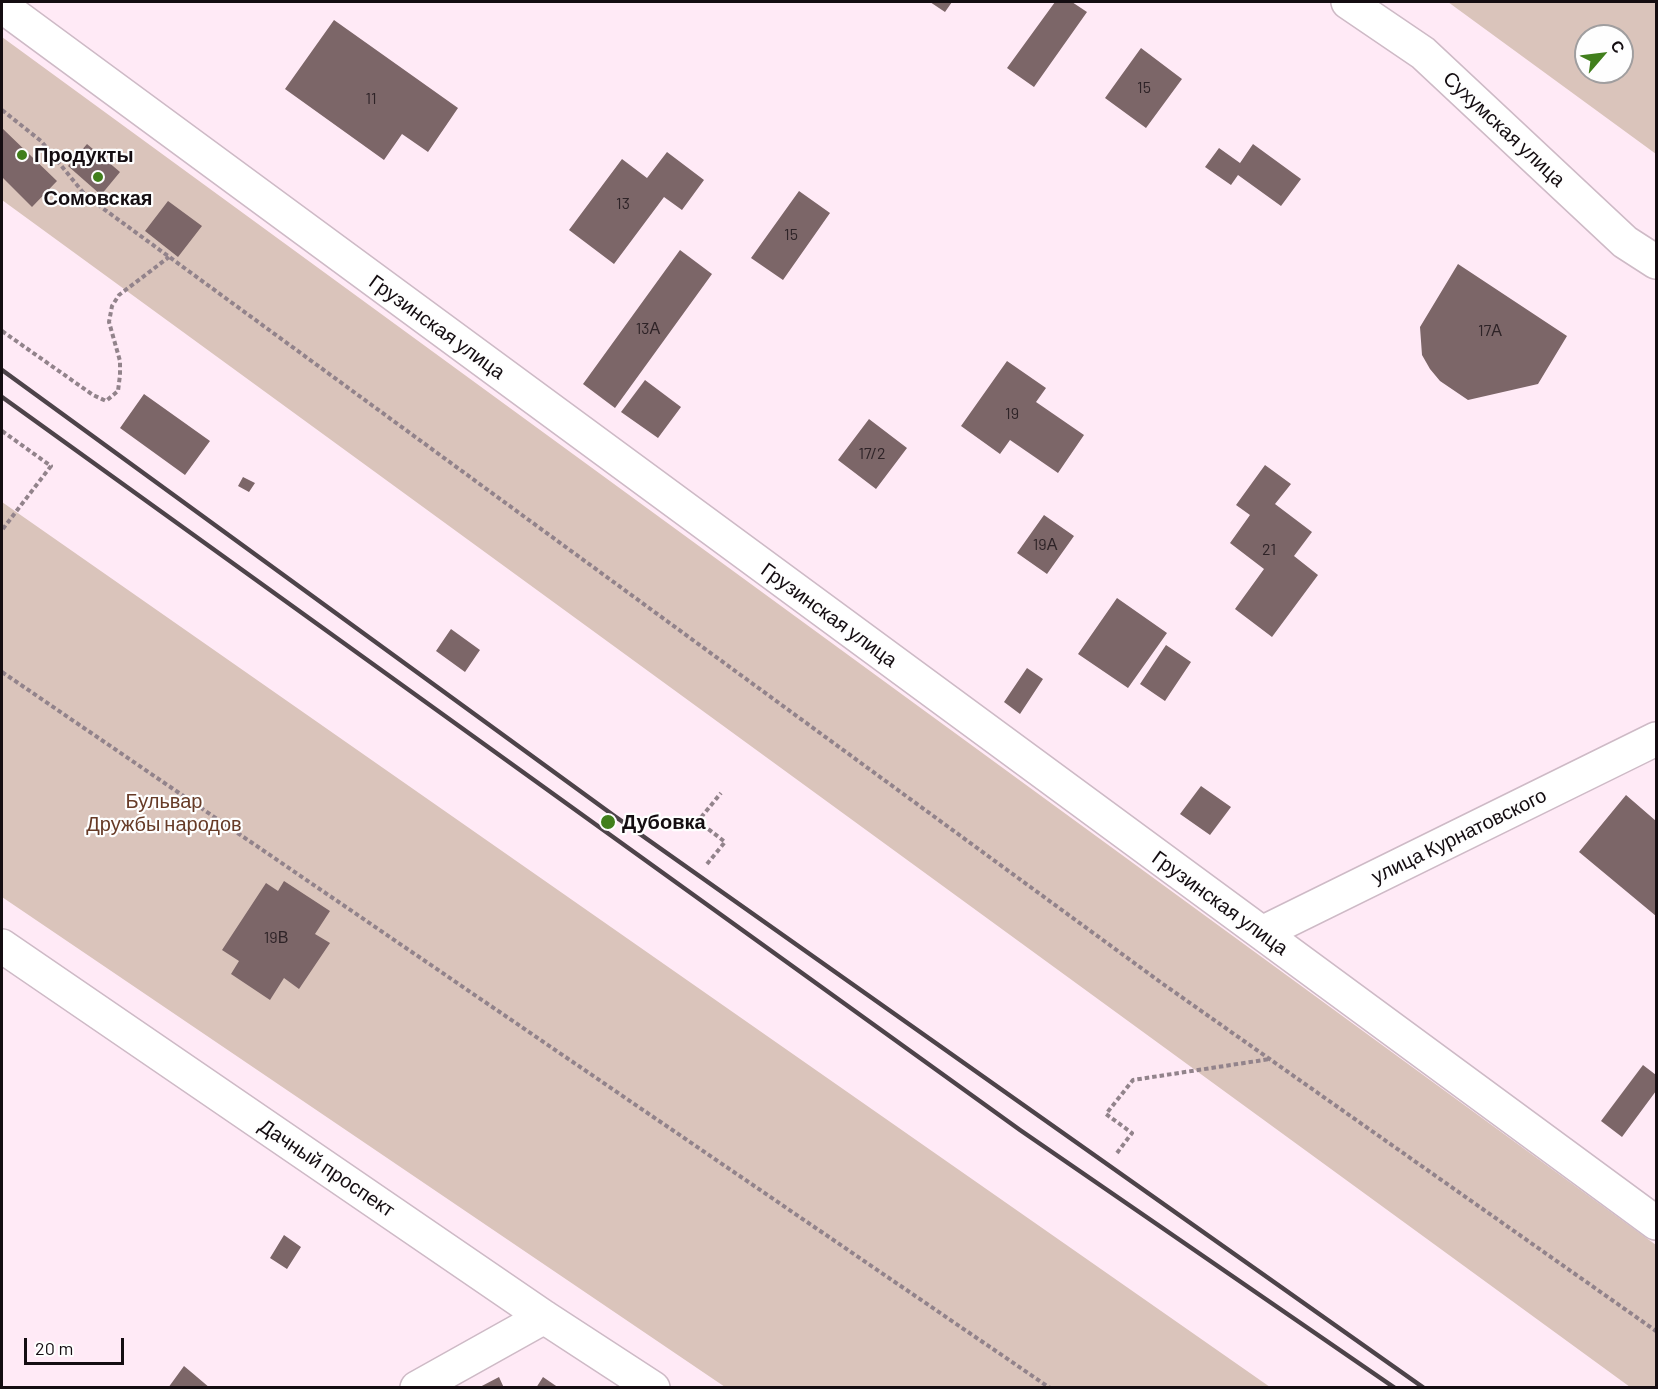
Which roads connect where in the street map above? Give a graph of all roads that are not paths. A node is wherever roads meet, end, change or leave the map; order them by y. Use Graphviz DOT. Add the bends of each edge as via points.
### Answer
graph roads {
  1 [pos="1348,2"];
  2 [pos="2,6"];
  3 [pos="1656,262"];
  4 [pos="1656,739"];
  5 [pos="1262,933"];
  6 [pos="2,946"];
  7 [pos="1656,1222"];
  8 [pos="544,1317"];
  9 [pos="417,1388"];
  10 [pos="653,1388"];
  1 -- 3 [label="street, Сухумская улица" via="1423,53 1625,242"];
  2 -- 5 [label="street, Грузинская улица"];
  4 -- 5 [label="street, улица Курнатовского"];
  5 -- 7 [label="street, Грузинская улица"];
  6 -- 8 [label="street, Дачный проспект"];
  8 -- 9 [label="street"];
  8 -- 10 [label="street, Дачный проспект"];
}
